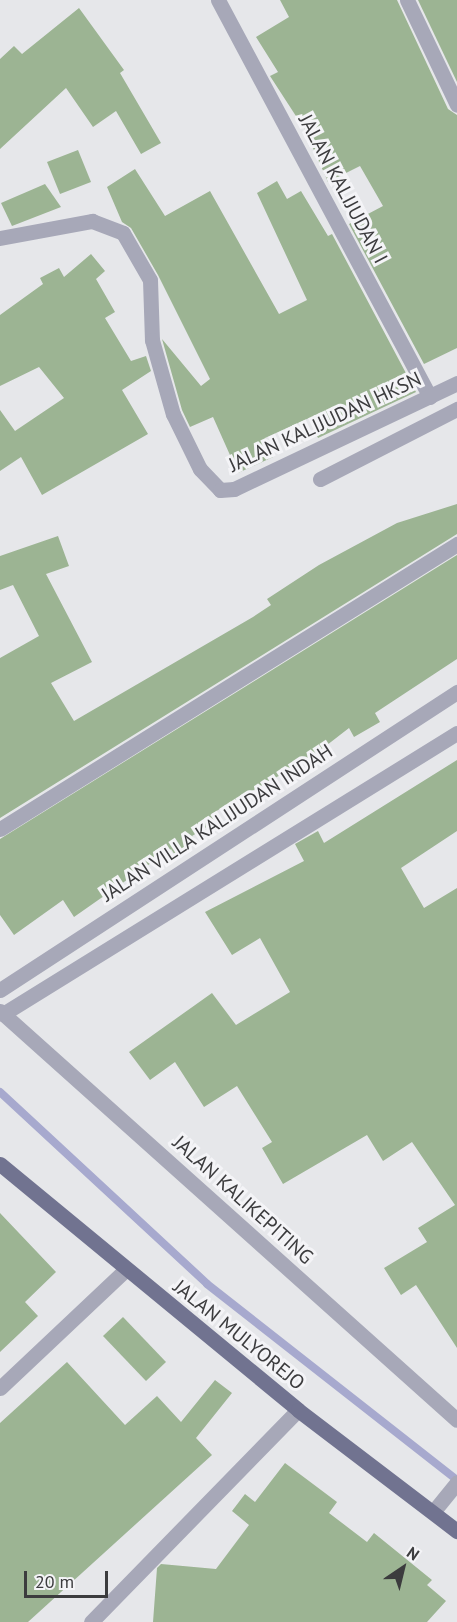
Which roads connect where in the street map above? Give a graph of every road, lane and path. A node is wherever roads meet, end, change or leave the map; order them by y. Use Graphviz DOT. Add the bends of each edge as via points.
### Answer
graph roads {
  1 [pos="218,0"];
  2 [pos="406,0"];
  3 [pos="457,105"];
  4 [pos="0,238"];
  5 [pos="457,383"];
  6 [pos="430,397"];
  7 [pos="457,409"];
  8 [pos="320,479"];
  9 [pos="457,544"];
  10 [pos="457,692"];
  11 [pos="457,733"];
  12 [pos="0,829"];
  13 [pos="0,990"];
  14 [pos="1,1012"];
  15 [pos="0,1164"];
  16 [pos="125,1270"];
  17 [pos="0,1388"];
  18 [pos="298,1410"];
  19 [pos="457,1420"];
  20 [pos="454,1487"];
  21 [pos="433,1512"];
  22 [pos="457,1531"];
  23 [pos="91,1622"];
  1 -- 6 [label="street, JALAN KALIJUDAN I"];
  2 -- 3 [label="street"];
  4 -- 6 [label="street, JALAN KALIJUDAN HKSN" via="92,221 123,233 150,280 153,340 173,414 200,470 220,490 234,489"];
  5 -- 6 [label="street, JALAN KALIJUDAN HKSN"];
  7 -- 8 [label="street"];
  9 -- 12 [label="street"];
  10 -- 13 [label="street, JALAN VILLA KALIJUDAN INDAH"];
  11 -- 14 [label="street"];
  14 -- 19 [label="street, JALAN KALIKEPITING"];
  15 -- 16 [label="main road, JALAN MULYOREJO"];
  16 -- 17 [label="street"];
  16 -- 18 [label="main road, JALAN MULYOREJO"];
  18 -- 21 [label="main road, JALAN MULYOREJO"];
  18 -- 23 [label="street"];
  20 -- 21 [label="street"];
  21 -- 22 [label="main road, JALAN MULYOREJO"];
}
